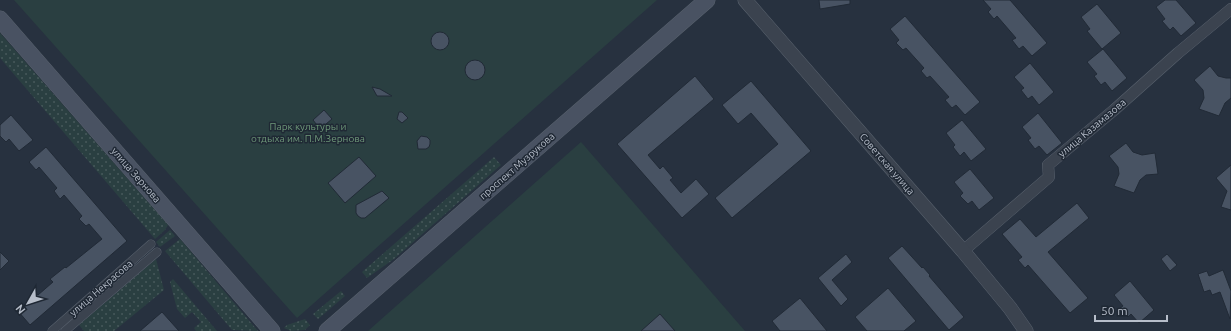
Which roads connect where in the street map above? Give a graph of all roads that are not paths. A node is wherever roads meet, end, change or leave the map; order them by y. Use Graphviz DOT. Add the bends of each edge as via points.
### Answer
graph roads {
  1 [pos="707,0"];
  2 [pos="745,0"];
  3 [pos="1231,9"];
  4 [pos="0,19"];
  5 [pos="151,244"];
  6 [pos="963,251"];
  7 [pos="157,252"];
  8 [pos="52,331"];
  9 [pos="65,331"];
  10 [pos="272,331"];
  11 [pos="326,331"];
  12 [pos="1026,331"];
  1 -- 11 [label="main road, проспект Музрукова"];
  2 -- 6 [label="street, Советская улица"];
  3 -- 6 [label="street, улица Казамазова" via="1048,165 1049,177"];
  4 -- 10 [label="main road, улица Зернова"];
  5 -- 8 [label="street, улица Некрасова"];
  6 -- 12 [label="street, Советская улица"];
  7 -- 9 [label="street, улица Некрасова"];
}
